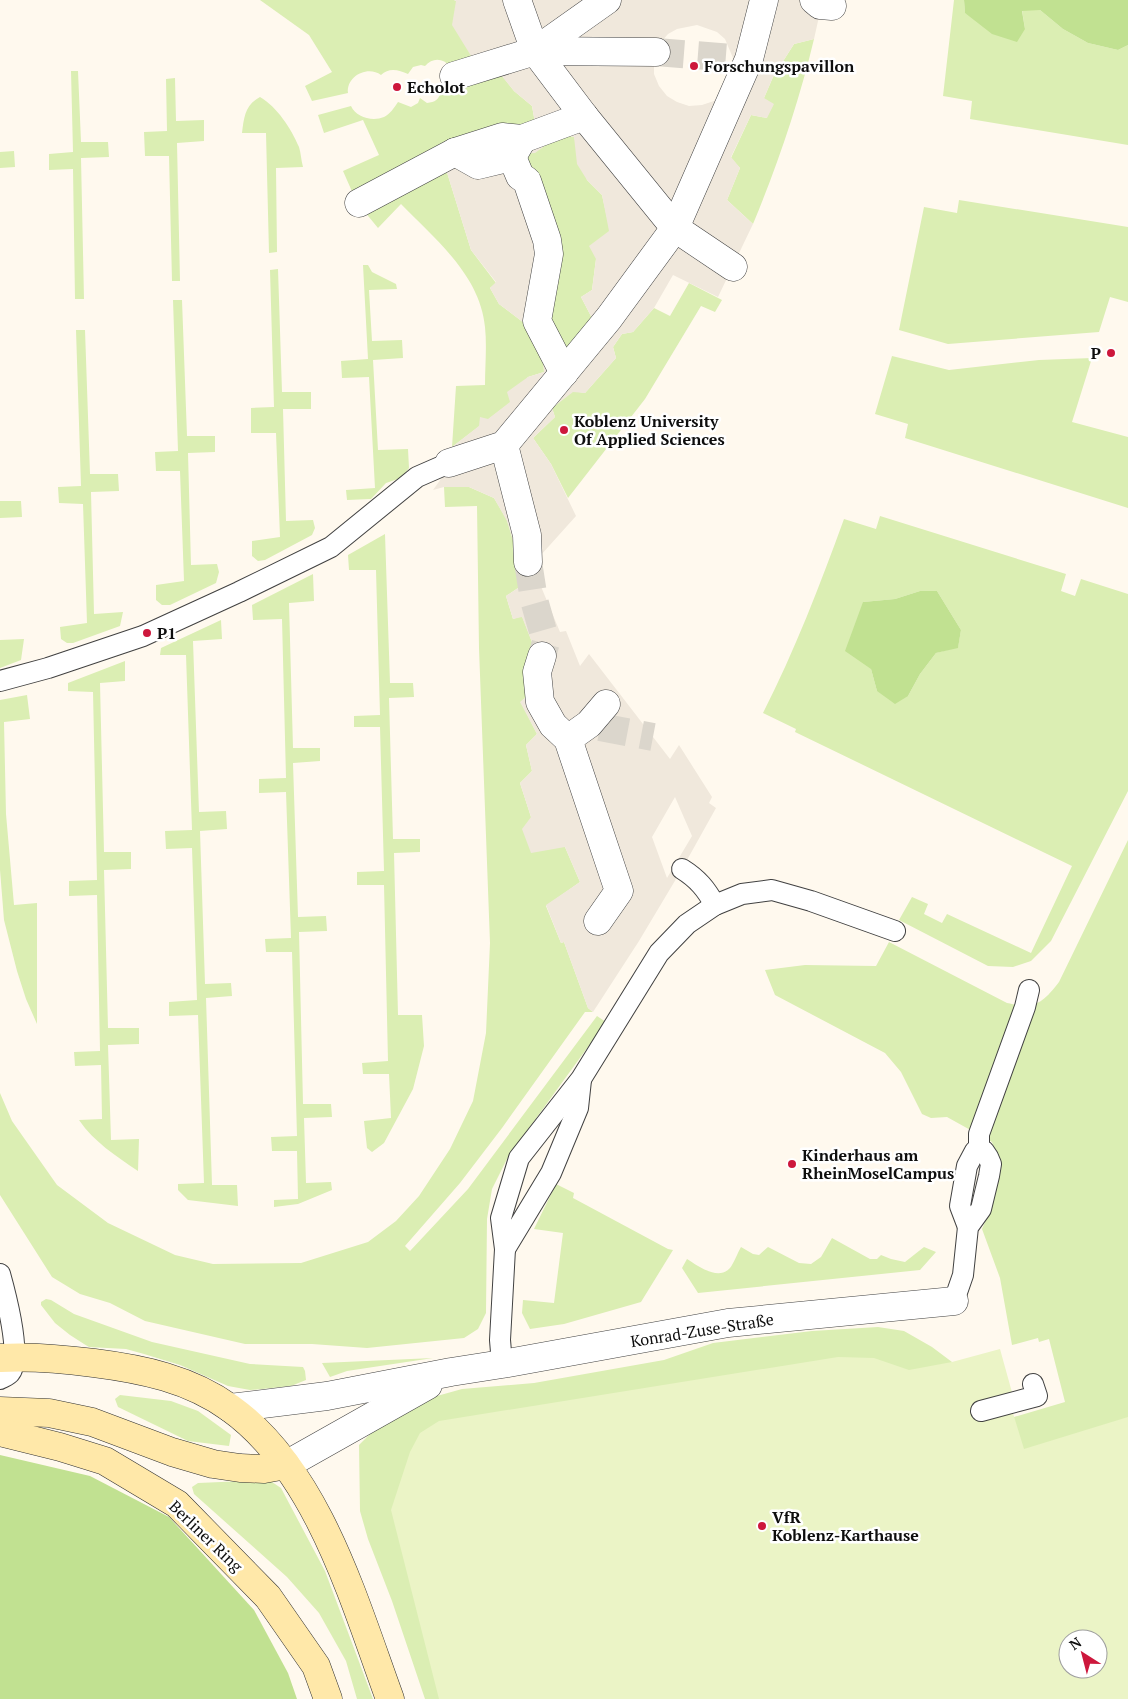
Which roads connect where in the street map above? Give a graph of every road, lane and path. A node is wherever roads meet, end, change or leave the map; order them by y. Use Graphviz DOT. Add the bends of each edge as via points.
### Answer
graph roads {
  1 [pos="517,0"];
  2 [pos="607,0"];
  3 [pos="764,0"];
  4 [pos="535,51"];
  5 [pos="656,52"];
  6 [pos="454,76"];
  7 [pos="584,116"];
  8 [pos="517,148"];
  9 [pos="359,203"];
  10 [pos="675,228"];
  11 [pos="737,259"];
  12 [pos="564,373"];
  13 [pos="504,445"];
  14 [pos="449,463"];
  15 [pos="528,562"];
  16 [pos="542,656"];
  17 [pos="0,681"];
  18 [pos="682,869"];
  19 [pos="715,905"];
  20 [pos="598,921"];
  21 [pos="895,931"];
  22 [pos="1029,990"];
  23 [pos="581,1079"];
  24 [pos="505,1250"];
  25 [pos="0,1274"];
  26 [pos="954,1302"];
  27 [pos="502,1364"];
  28 [pos="5,1365"];
  29 [pos="451,1372"];
  30 [pos="1033,1384"];
  31 [pos="230,1408"];
  32 [pos="0,1410"];
  33 [pos="981,1411"];
  34 [pos="0,1432"];
  35 [pos="286,1465"];
  36 [pos="328,1699"];
  37 [pos="390,1699"];
  1 -- 4 [label="street"];
  2 -- 4 [label="street"];
  3 -- 10 [label="street"];
  4 -- 5 [label="street"];
  4 -- 6 [label="street"];
  4 -- 7 [label="street"];
  7 -- 8 [label="street"];
  7 -- 10 [label="street"];
  8 -- 9 [label="street" via="502,136 455,152"];
  8 -- 12 [label="street" via="520,176 527,181 549,254 537,321"];
  10 -- 11 [label="street"];
  10 -- 12 [label="street"];
  12 -- 13 [label="street"];
  13 -- 14 [label="street"];
  13 -- 15 [label="street" via="527,535"];
  14 -- 17 [label="lane" via="417,477 331,547 239,592 142,636"];
  16 -- 20 [label="street" via="537,672 540,702 553,725 594,723 619,891"];
  18 -- 19 [label="lane" via="705,887"];
  19 -- 21 [label="lane" via="742,894 772,890"];
  19 -- 23 [label="lane" via="687,924 659,953"];
  22 -- 26 [label="lane" via="979,1134 979,1149 968,1166 960,1206 968,1227 963,1275"];
  23 -- 24 [label="lane" via="578,1108 551,1173"];
  23 -- 24 [label="lane" via="518,1158 501,1218"];
  24 -- 27 [label="lane" via="500,1340"];
  25 -- 28 [label="lane" via="8,1300"];
  26 -- 27 [label="street, Konrad-Zuse-Straße" via="728,1323"];
  27 -- 29 [label="street, Konrad-Zuse-Straße"];
  28 -- 31 [label="street" via="68,1360 120,1366 186,1384"];
  29 -- 31 [label="street, Konrad-Zuse-Straße" via="327,1396"];
  29 -- 35 [label="street, Konrad-Zuse-Straße"];
  30 -- 33 [label="lane" via="1036,1396"];
  31 -- 35 [label="street"];
  32 -- 35 [label="street" via="49,1413 92,1422 213,1464 264,1469"];
  34 -- 36 [label="street, Berliner Ring" via="60,1446 105,1462 177,1504 268,1597 316,1666"];
  35 -- 37 [label="street" via="318,1518 345,1576"];
}
